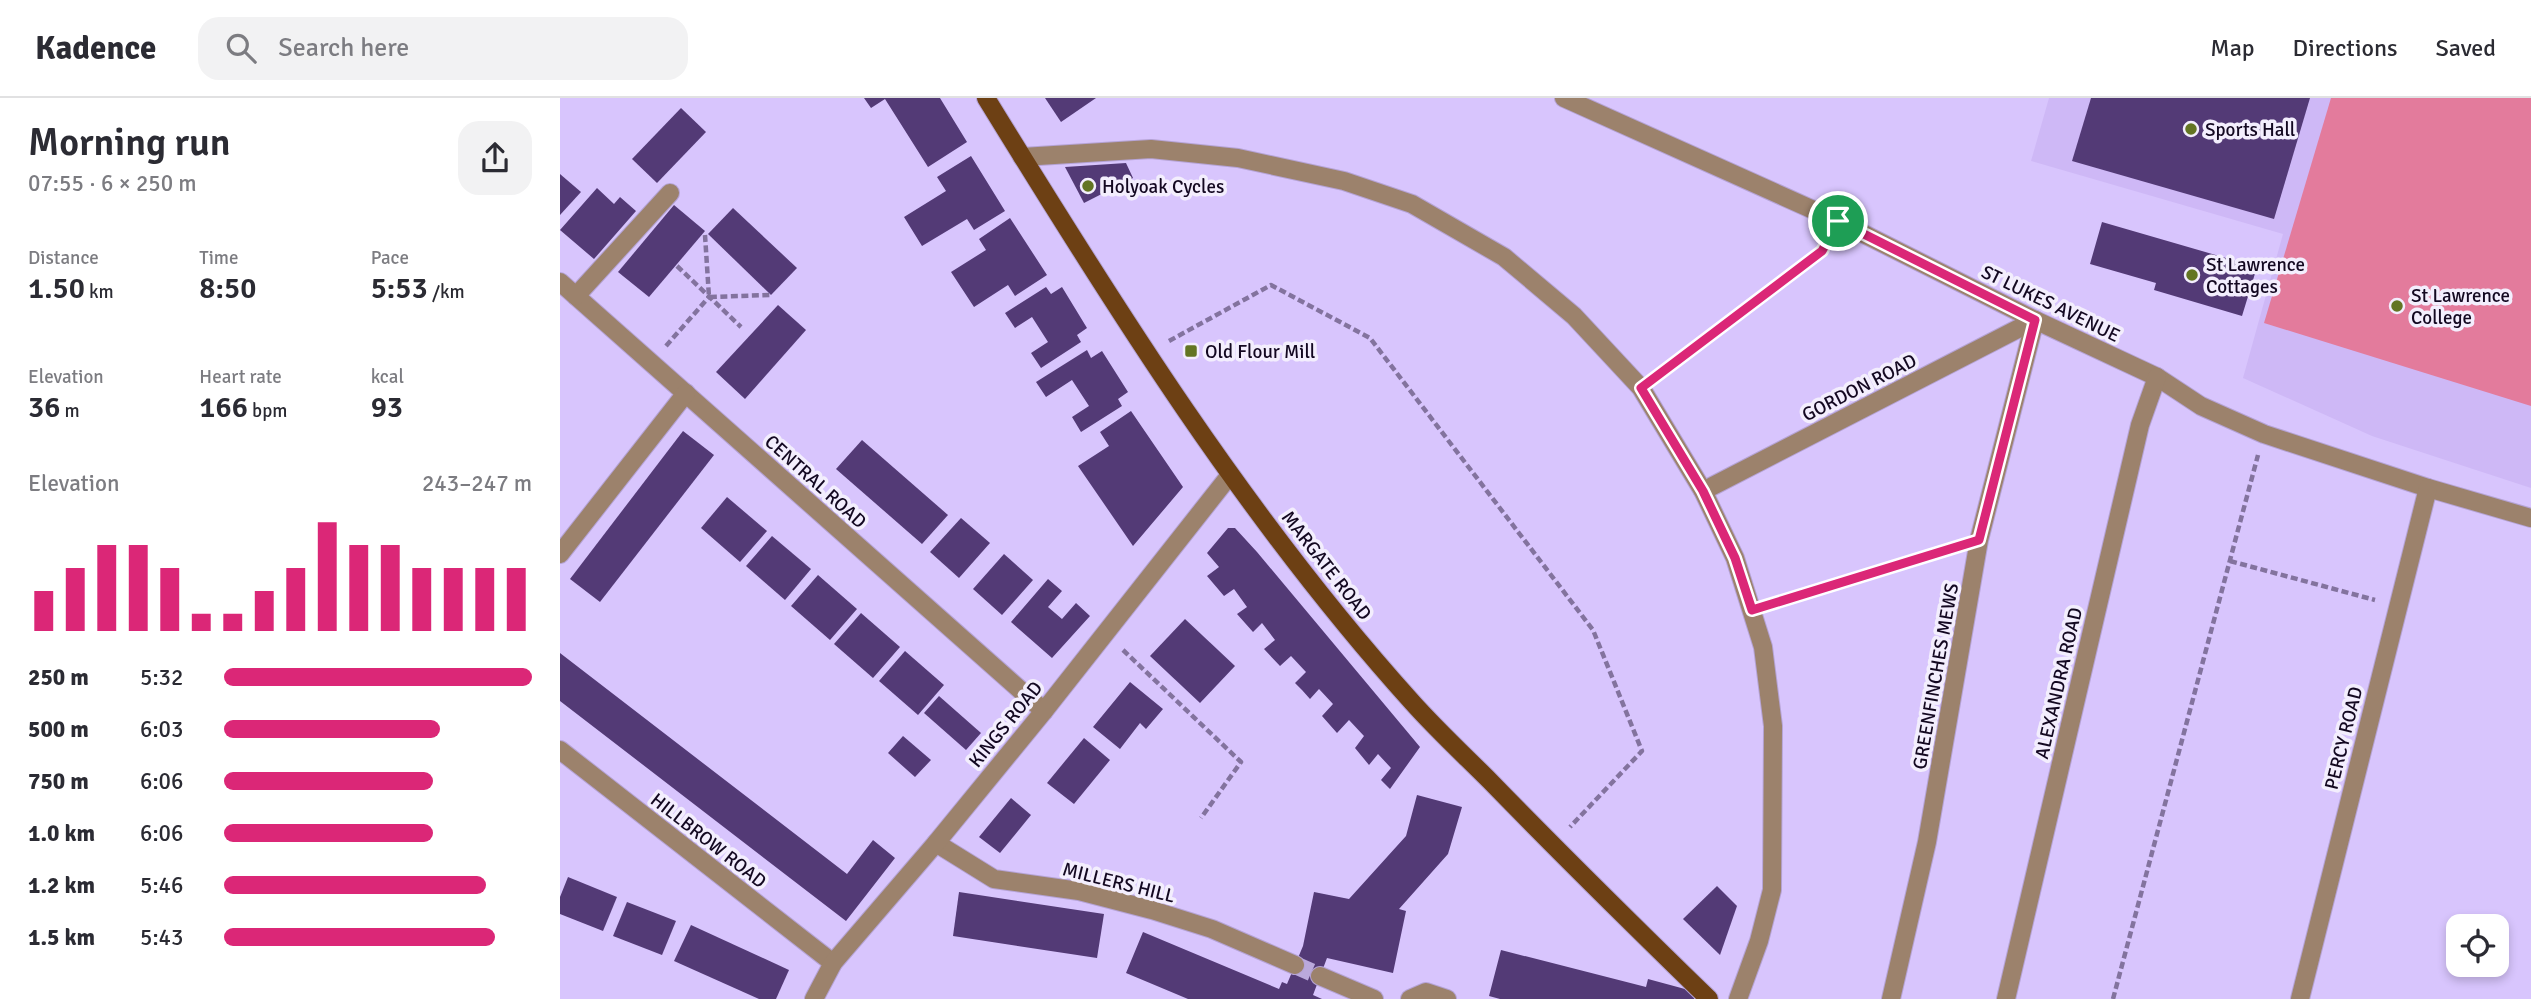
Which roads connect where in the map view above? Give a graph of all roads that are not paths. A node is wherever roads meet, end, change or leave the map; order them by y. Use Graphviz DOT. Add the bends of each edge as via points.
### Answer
graph roads {
  1 [pos="985,98"];
  2 [pos="1563,98"];
  3 [pos="1022,157"];
  4 [pos="670,193"];
  5 [pos="560,282"];
  6 [pos="576,296"];
  7 [pos="2035,320"];
  8 [pos="2157,377"];
  9 [pos="686,393"];
  10 [pos="1230,475"];
  11 [pos="2428,488"];
  12 [pos="1703,491"];
  13 [pos="2531,518"];
  14 [pos="560,554"];
  15 [pos="1044,711"];
  16 [pos="560,750"];
  17 [pos="936,843"];
  18 [pos="832,963"];
  19 [pos="1295,965"];
  20 [pos="1320,976"];
  21 [pos="814,999"];
  22 [pos="1374,999"];
  23 [pos="1410,999"];
  24 [pos="1447,999"];
  25 [pos="1709,999"];
  26 [pos="1738,999"];
  27 [pos="1891,999"];
  28 [pos="2006,999"];
  29 [pos="2300,999"];
  1 -- 3 [label="main road, MARGATE ROAD"];
  2 -- 7 [label="street, ST LUKES AVENUE" via="1838,221"];
  3 -- 10 [label="main road, MARGATE ROAD"];
  3 -- 12 [label="street" via="1151,149 1238,158 1344,181 1412,204 1504,257 1574,316 1641,388"];
  4 -- 6 [label="street"];
  5 -- 6 [label="street, CENTRAL ROAD"];
  6 -- 9 [label="street, CENTRAL ROAD"];
  7 -- 8 [label="street, ST LUKES AVENUE"];
  7 -- 12 [label="street, GORDON ROAD"];
  7 -- 27 [label="street, GREENFINCHES MEWS" via="1979,540 1927,842"];
  8 -- 11 [label="street, ST LUKES AVENUE" via="2201,405 2264,434"];
  8 -- 28 [label="street, ALEXANDRA ROAD" via="2140,425"];
  9 -- 14 [label="street"];
  9 -- 15 [label="street, CENTRAL ROAD"];
  10 -- 15 [label="street, KINGS ROAD"];
  10 -- 25 [label="main road, MARGATE ROAD" via="1412,703"];
  11 -- 13 [label="street, ST LUKES AVENUE"];
  11 -- 29 [label="street, PERCY ROAD"];
  12 -- 26 [label="street" via="1735,558 1752,610 1763,647 1773,726 1772,890"];
  15 -- 17 [label="street, KINGS ROAD"];
  16 -- 18 [label="street, HILLBROW ROAD"];
  17 -- 18 [label="street, KINGS ROAD"];
  17 -- 19 [label="street, MILLERS HILL" via="994,879 1079,891 1152,910 1212,929"];
  18 -- 21 [label="street, KINGS ROAD"];
  20 -- 22 [label="street"];
  23 -- 24 [label="street" via="1426,992"];
}
